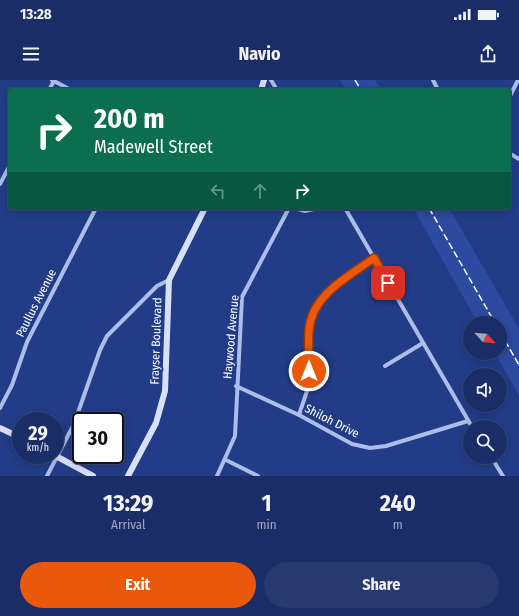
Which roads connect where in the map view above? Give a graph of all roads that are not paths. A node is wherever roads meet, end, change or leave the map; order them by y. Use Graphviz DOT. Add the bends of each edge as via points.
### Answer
graph roads {
  1 [pos="53,80"];
  2 [pos="518,80"];
  3 [pos="67,88"];
  4 [pos="511,94"];
  5 [pos="8,169"];
  6 [pos="0,184"];
  7 [pos="95,210"];
  8 [pos="204,210"];
  9 [pos="288,210"];
  10 [pos="347,210"];
  11 [pos="374,258"];
  12 [pos="169,280"];
  13 [pos="423,343"];
  14 [pos="385,366"];
  15 [pos="236,386"];
  16 [pos="0,408"];
  17 [pos="299,415"];
  18 [pos="467,420"];
  19 [pos="463,423"];
  20 [pos="0,428"];
  21 [pos="12,434"];
  22 [pos="64,441"];
  23 [pos="226,460"];
  24 [pos="64,461"];
  25 [pos="52,464"];
  26 [pos="495,464"];
  27 [pos="47,476"];
  28 [pos="93,476"];
  29 [pos="128,476"];
  30 [pos="217,476"];
  31 [pos="258,476"];
  32 [pos="503,476"];
  1 -- 3 [label="street"];
  2 -- 4 [label="street"];
  5 -- 6 [label="street"];
  7 -- 16 [label="street, Paullus Avenue" via="27,342 12,385"];
  8 -- 12 [label="main road, Frayser Boulevard"];
  9 -- 15 [label="street, Haywood Avenue" via="242,297"];
  10 -- 11 [label="street"];
  11 -- 13 [label="street"];
  11 -- 17 [label="street" via="326,294 314,309 309,329 309,385"];
  12 -- 22 [label="street" via="157,286 107,336 74,424"];
  12 -- 29 [label="main road, Frayser Boulevard" via="165,391 156,423"];
  13 -- 14 [label="street"];
  13 -- 18 [label="street"];
  15 -- 17 [label="street, Shiloh Drive"];
  15 -- 23 [label="street, Haywood Avenue" via="235,436"];
  17 -- 19 [label="street, Shiloh Drive" via="352,444 370,448 386,446"];
  20 -- 21 [label="main road"];
  23 -- 30 [label="street, Haywood Avenue"];
  23 -- 31 [label="street"];
  24 -- 28 [label="main road"];
  25 -- 27 [label="street"];
  26 -- 32 [label="street"];
}
